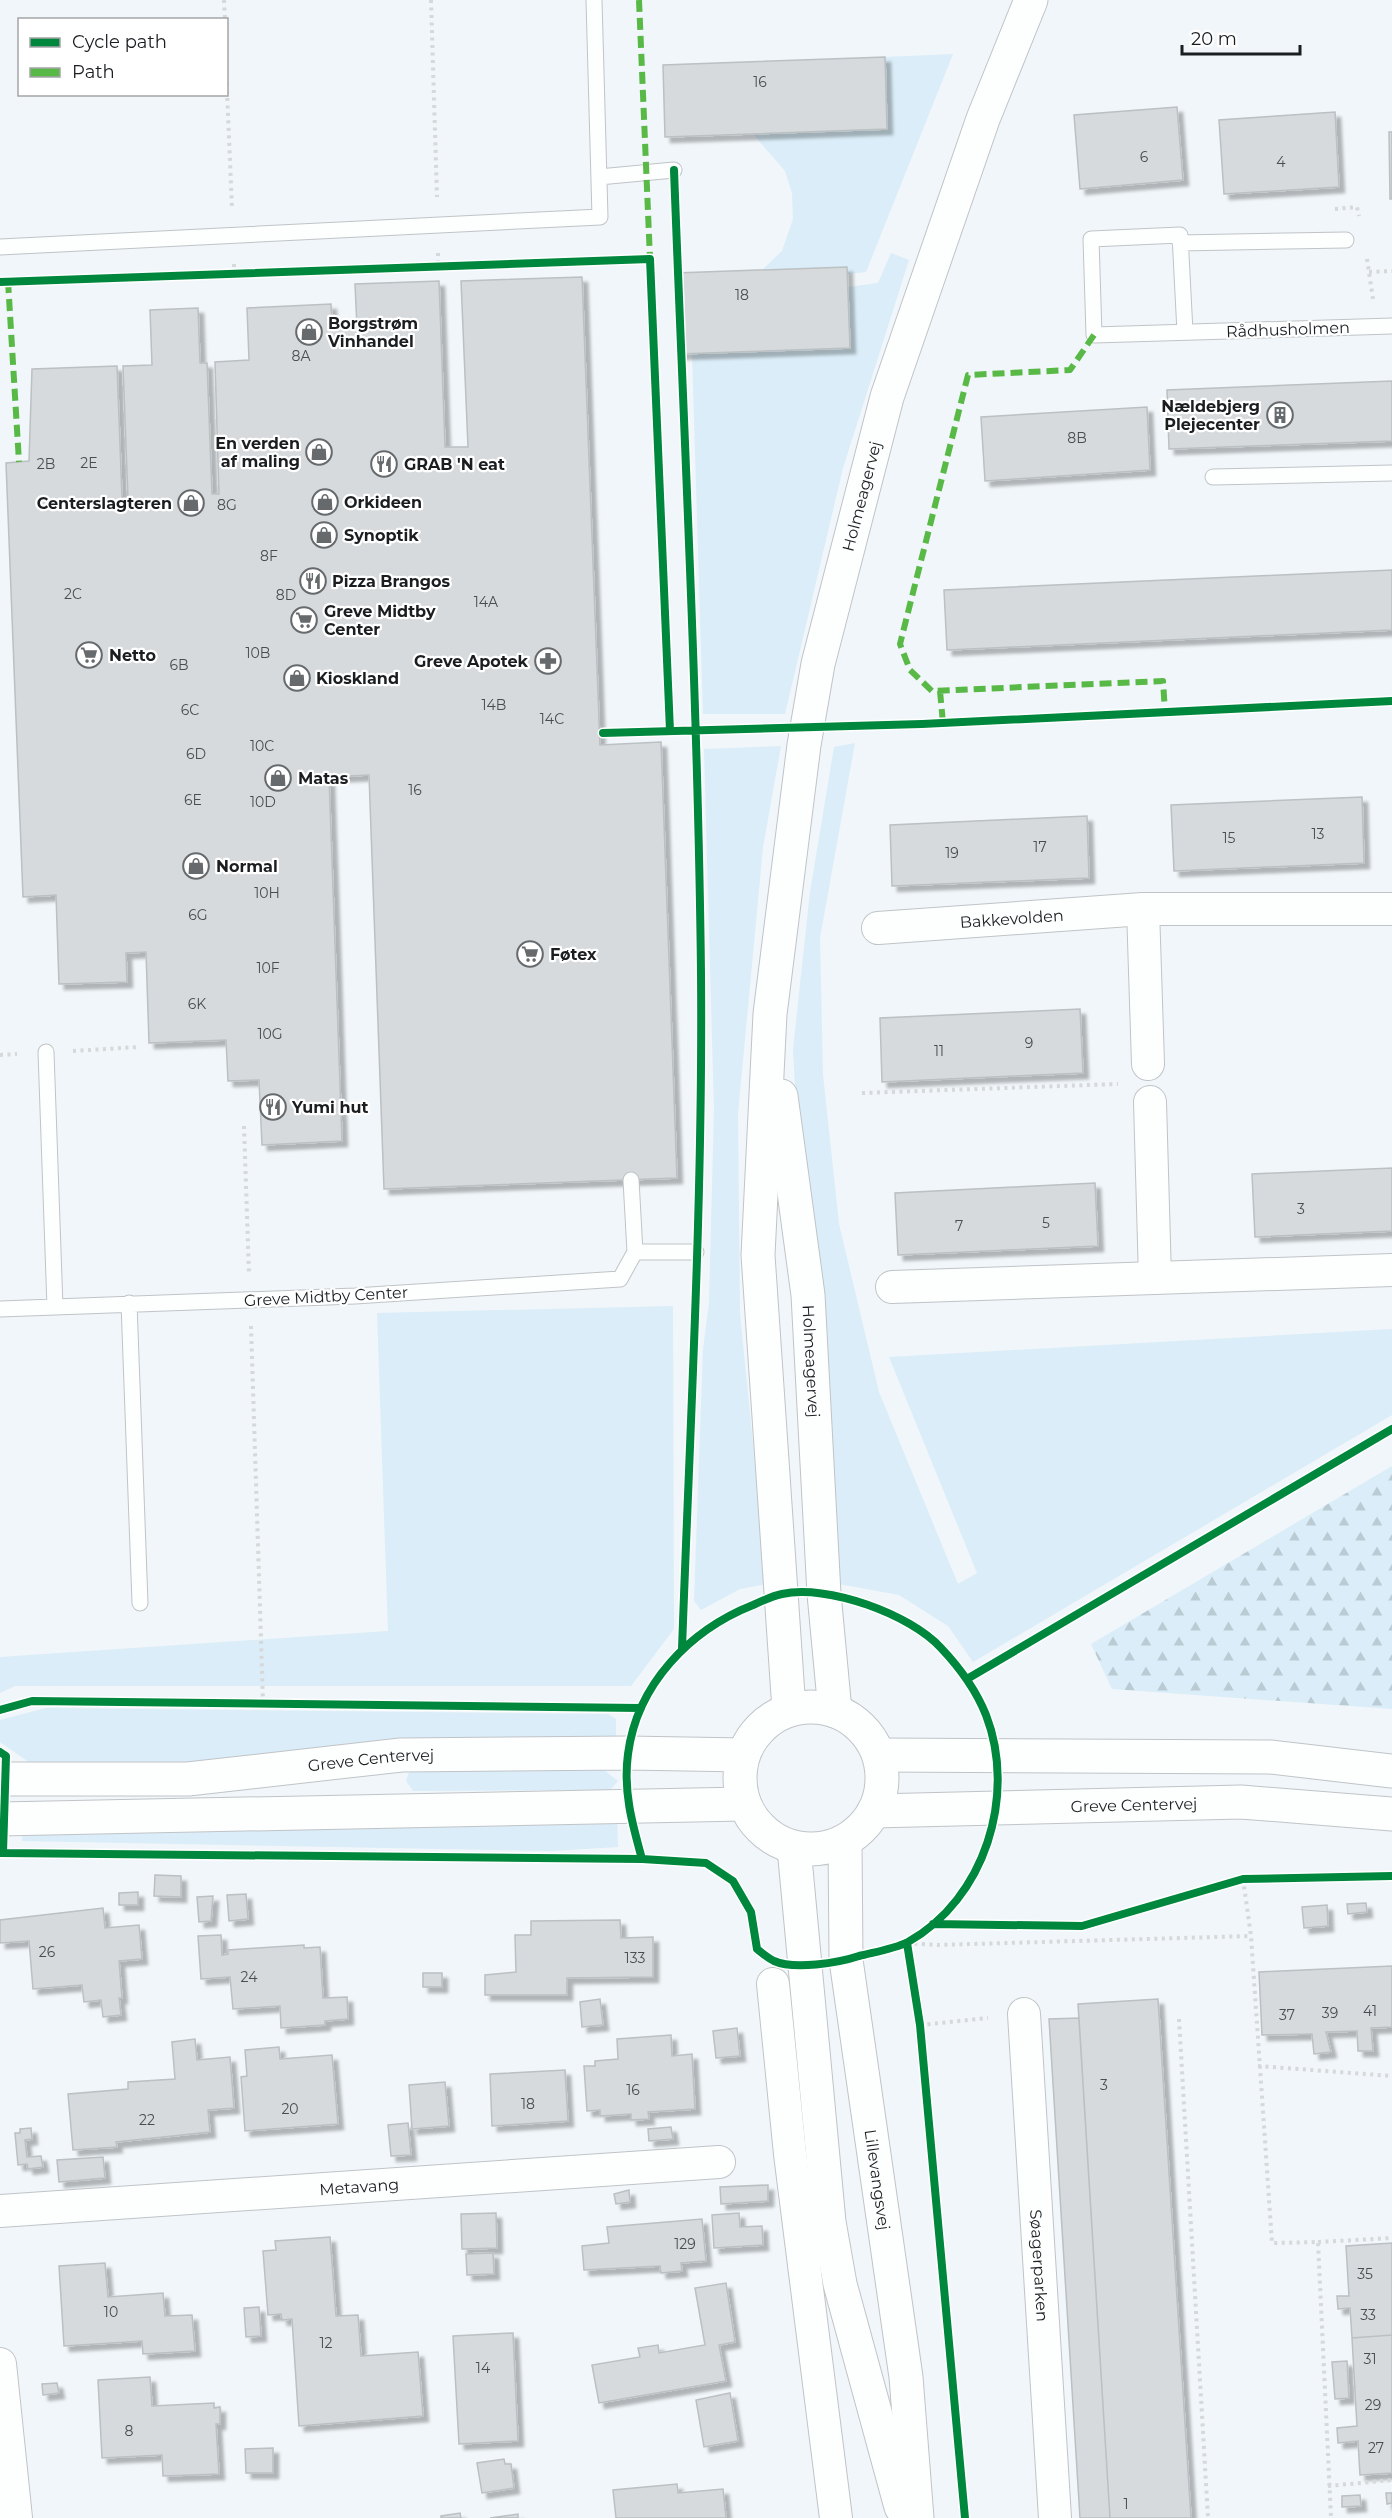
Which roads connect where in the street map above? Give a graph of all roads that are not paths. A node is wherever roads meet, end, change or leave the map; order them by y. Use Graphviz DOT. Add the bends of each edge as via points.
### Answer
graph roads {
  1 [pos="594,0"];
  2 [pos="1031,0"];
  3 [pos="674,170"];
  4 [pos="599,177"];
  5 [pos="1346,240"];
  6 [pos="1180,243"];
  7 [pos="0,247"];
  8 [pos="1392,326"];
  9 [pos="1185,332"];
  10 [pos="1392,473"];
  11 [pos="1213,477"];
  12 [pos="1143,909"];
  13 [pos="1392,909"];
  14 [pos="878,928"];
  15 [pos="770,1014"];
  16 [pos="46,1052"];
  17 [pos="1137,1074"];
  18 [pos="1150,1102"];
  19 [pos="631,1180"];
  20 [pos="635,1252"];
  21 [pos="696,1252"];
  22 [pos="1392,1269"];
  23 [pos="1155,1278"];
  24 [pos="892,1287"];
  25 [pos="129,1303"];
  26 [pos="56,1307"];
  27 [pos="0,1309"];
  28 [pos="140,1603"];
  29 [pos="789,1710"];
  30 [pos="835,1710"];
  31 [pos="743,1755"];
  32 [pos="879,1755"];
  33 [pos="1392,1771"];
  34 [pos="0,1779"];
  35 [pos="744,1804"];
  36 [pos="874,1811"];
  37 [pos="1392,1814"];
  38 [pos="0,1819"];
  39 [pos="845,1842"];
  40 [pos="794,1848"];
  41 [pos="773,1984"];
  42 [pos="1024,2014"];
  43 [pos="719,2162"];
  44 [pos="0,2211"];
  45 [pos="0,2364"];
  46 [pos="16,2518"];
  47 [pos="836,2518"];
  48 [pos="904,2518"];
  49 [pos="917,2518"];
  50 [pos="1055,2518"];
  1 -- 4 [label="lane"];
  2 -- 15 [label="street, Holmeagervej" via="983,119 887,397 821,652 804,745"];
  3 -- 4 [label="lane"];
  4 -- 7 [label="lane" via="600,218"];
  5 -- 6 [label="lane"];
  6 -- 9 [label="lane"];
  6 -- 9 [label="lane, Rådhusholmen" via="1180,235 1091,239 1094,335"];
  8 -- 9 [label="lane, Rådhusholmen"];
  10 -- 11 [label="lane"];
  12 -- 13 [label="street, Bakkevolden"];
  12 -- 14 [label="street, Bakkevolden"];
  12 -- 17 [label="street"];
  15 -- 29 [label="street, Holmeagervej" via="758,1256"];
  15 -- 30 [label="street, Holmeagervej" via="808,1295 824,1594"];
  16 -- 26 [label="lane"];
  18 -- 23 [label="street"];
  19 -- 20 [label="lane"];
  20 -- 21 [label="lane"];
  20 -- 25 [label="lane, Greve Midtby Center" via="620,1279"];
  22 -- 23 [label="street"];
  23 -- 24 [label="street"];
  25 -- 26 [label="lane, Greve Midtby Center"];
  25 -- 28 [label="lane"];
  26 -- 27 [label="lane, Greve Midtby Center"];
  29 -- 30 [label="street" via="812,1706"];
  29 -- 31 [label="street" via="769,1720 753,1736"];
  30 -- 32 [label="street" via="854,1720"];
  31 -- 34 [label="street, Greve Centervej" via="401,1755 188,1779"];
  31 -- 35 [label="street" via="739,1780"];
  32 -- 33 [label="street" via="1270,1757"];
  32 -- 36 [label="street" via="881,1793"];
  35 -- 38 [label="street"];
  35 -- 40 [label="street" via="756,1824 773,1839"];
  36 -- 37 [label="street, Greve Centervej" via="1241,1802"];
  36 -- 39 [label="street" via="862,1829"];
  39 -- 40 [label="street" via="820,1850"];
  39 -- 49 [label="street, Lillevangsvej" via="846,1960 906,2377"];
  40 -- 48 [label="street" via="829,2222 840,2284"];
  41 -- 47 [label="street" via="791,2165"];
  42 -- 50 [label="street, Søagerparken"];
  43 -- 44 [label="street, Metavang"];
  45 -- 46 [label="street"];
}
